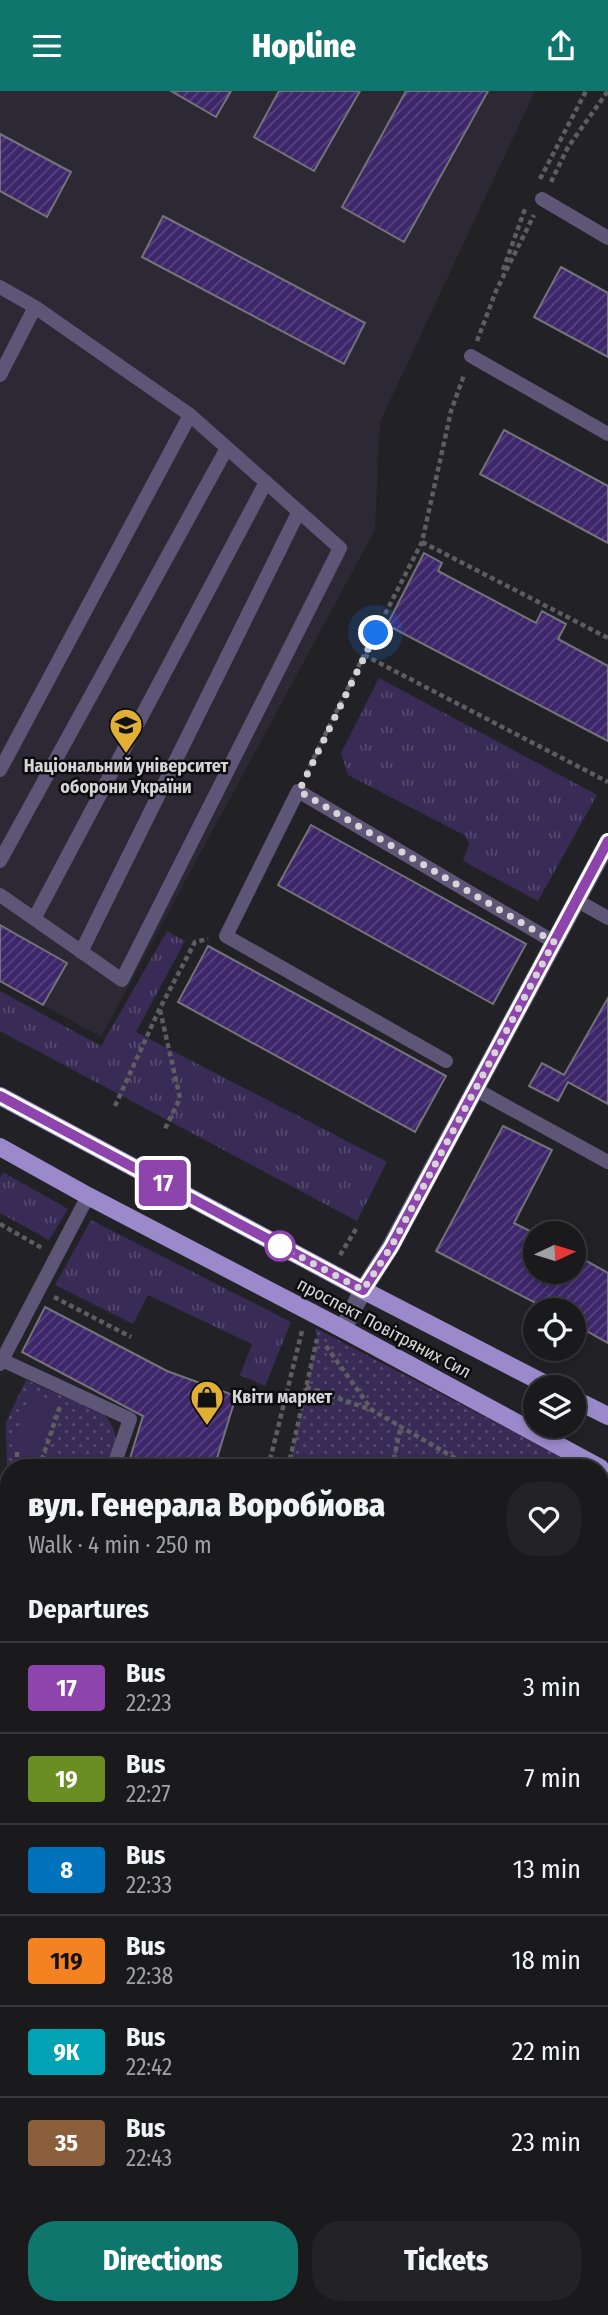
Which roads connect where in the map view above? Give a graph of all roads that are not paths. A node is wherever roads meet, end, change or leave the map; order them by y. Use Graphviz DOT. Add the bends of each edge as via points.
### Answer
graph roads {
  1 [pos="542,199"];
  2 [pos="608,238"];
  3 [pos="0,287"];
  4 [pos="35,307"];
  5 [pos="471,356"];
  6 [pos="0,375"];
  7 [pos="190,415"];
  8 [pos="608,434"];
  9 [pos="227,448"];
  10 [pos="266,482"];
  11 [pos="299,511"];
  12 [pos="0,770"];
  13 [pos="608,842"];
  14 [pos="0,861"];
  15 [pos="0,895"];
  16 [pos="576,900"];
  17 [pos="608,918"];
  18 [pos="34,919"];
  19 [pos="554,942"];
  20 [pos="81,952"];
  21 [pos="446,1061"];
  22 [pos="475,1089"];
  23 [pos="0,1096"];
  24 [pos="1,1150"];
  25 [pos="608,1162"];
  26 [pos="88,1196"];
  27 [pos="363,1290"];
  28 [pos="343,1329"];
  29 [pos="1,1362"];
  30 [pos="528,1375"];
  31 [pos="586,1405"];
  32 [pos="608,1416"];
  33 [pos="116,1459"];
  34 [pos="583,1459"];
  1 -- 2 [label="lane"];
  3 -- 4 [label="lane"];
  4 -- 6 [label="lane"];
  4 -- 7 [label="lane"];
  5 -- 8 [label="lane"];
  7 -- 9 [label="lane"];
  7 -- 12 [label="lane"];
  9 -- 10 [label="lane"];
  9 -- 14 [label="lane"];
  10 -- 11 [label="lane"];
  10 -- 18 [label="lane"];
  11 -- 20 [label="lane"];
  11 -- 20 [label="lane" via="340,548 122,980"];
  13 -- 16 [label="street"];
  15 -- 18 [label="lane"];
  16 -- 17 [label="lane"];
  16 -- 19 [label="street"];
  18 -- 20 [label="lane"];
  19 -- 21 [label="lane" via="299,791 226,936"];
  19 -- 22 [label="street"];
  22 -- 25 [label="lane"];
  22 -- 27 [label="street" via="391,1247"];
  23 -- 27 [label="main road, проспект Повітряних Сил"];
  24 -- 26 [label="main road, проспект Повітряних Сил"];
  26 -- 28 [label="main road, проспект Повітряних Сил"];
  26 -- 29 [label="lane"];
  27 -- 28 [label="street"];
  27 -- 30 [label="main road, проспект Повітряних Сил"];
  28 -- 34 [label="main road, проспект Повітряних Сил"];
  29 -- 33 [label="lane" via="130,1419"];
  31 -- 32 [label="main road"];
}
